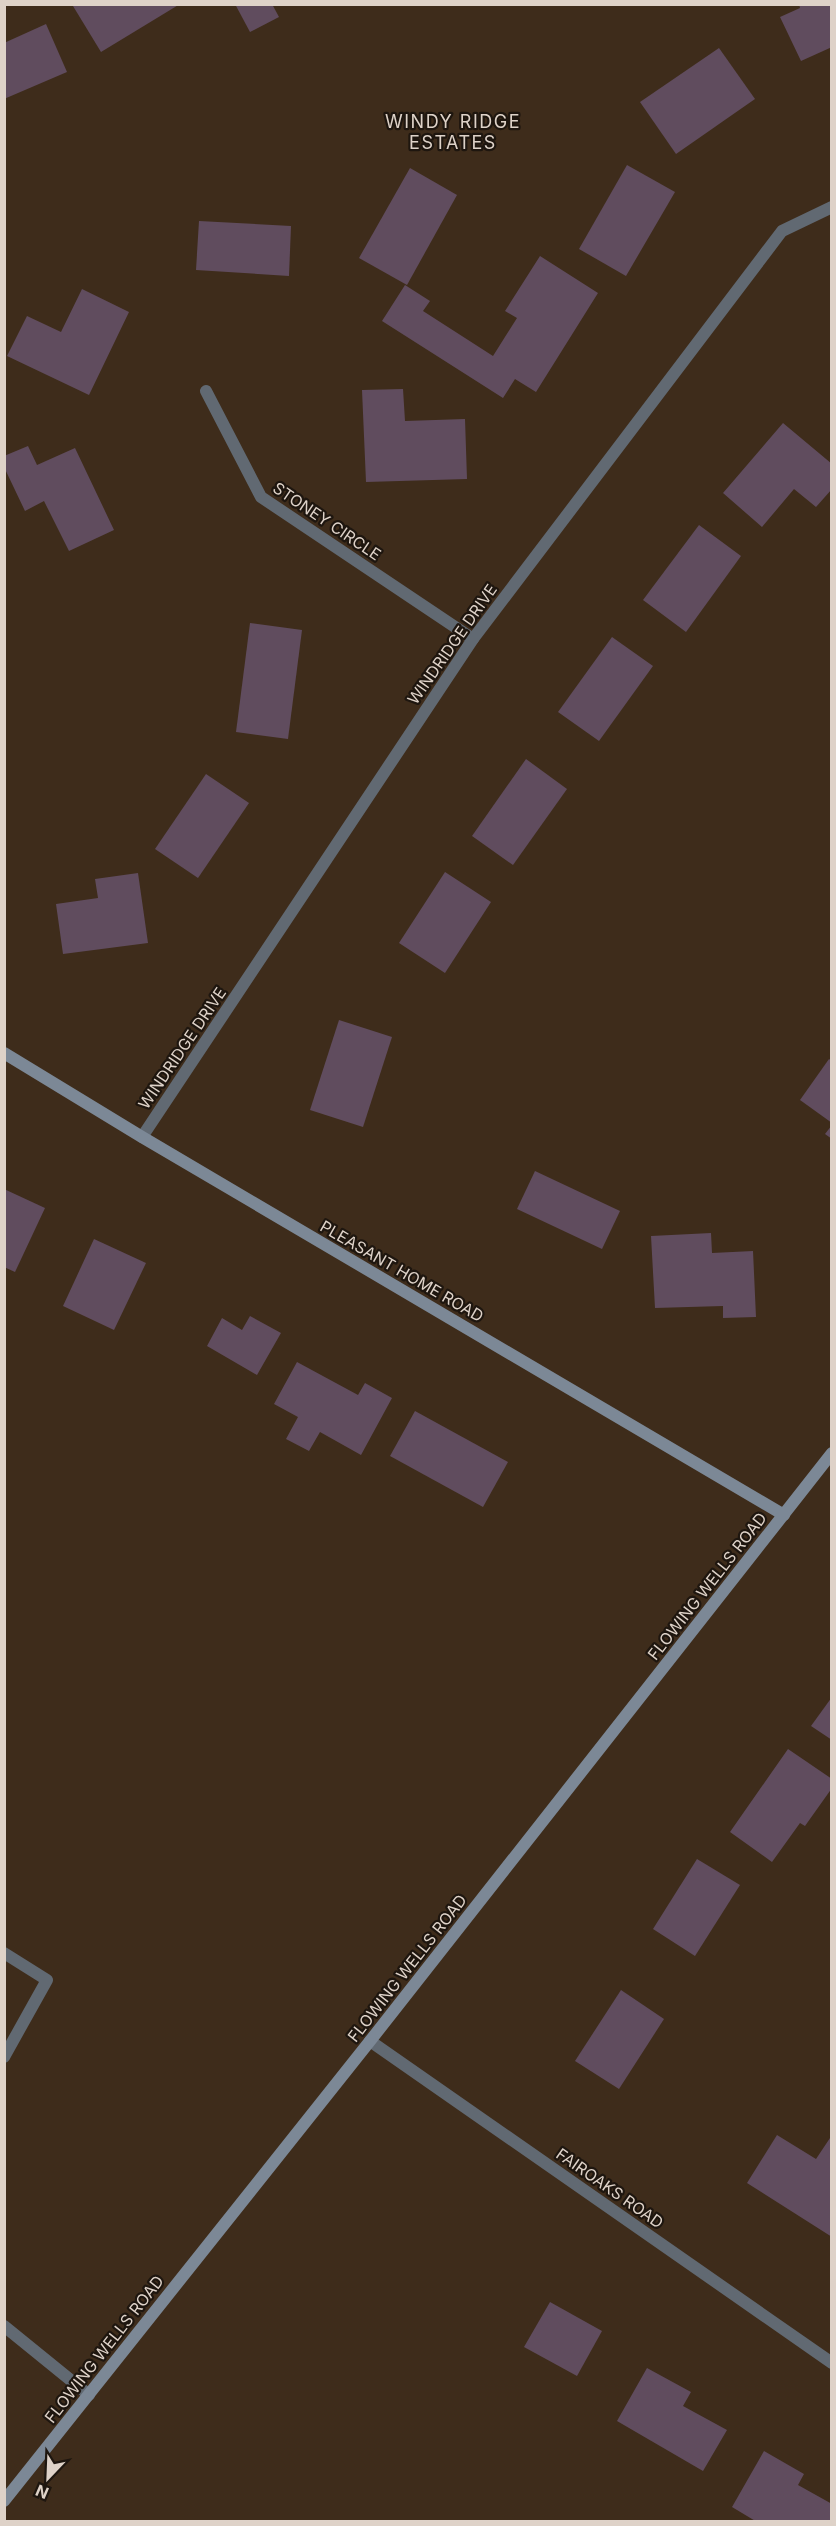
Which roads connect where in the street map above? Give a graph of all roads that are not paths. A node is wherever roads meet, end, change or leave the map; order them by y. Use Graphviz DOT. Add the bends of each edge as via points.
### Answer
graph roads {
  1 [pos="831,207"];
  2 [pos="206,391"];
  3 [pos="473,639"];
  4 [pos="4,1053"];
  5 [pos="142,1137"];
  6 [pos="831,1453"];
  7 [pos="784,1515"];
  8 [pos="4,1953"];
  9 [pos="370,2041"];
  10 [pos="4,2057"];
  11 [pos="4,2326"];
  12 [pos="831,2363"];
  13 [pos="89,2395"];
  14 [pos="4,2501"];
  1 -- 3 [label="street, WINDRIDGE DRIVE" via="782,231"];
  2 -- 3 [label="street, STONEY CIRCLE" via="261,497"];
  3 -- 5 [label="street, WINDRIDGE DRIVE"];
  4 -- 5 [label="main road, PLEASANT HOME ROAD"];
  5 -- 7 [label="main road, PLEASANT HOME ROAD"];
  6 -- 7 [label="main road, FLOWING WELLS ROAD"];
  7 -- 9 [label="main road, FLOWING WELLS ROAD"];
  8 -- 10 [label="street" via="47,1980"];
  9 -- 12 [label="street, FAIROAKS ROAD"];
  9 -- 13 [label="main road, FLOWING WELLS ROAD"];
  11 -- 13 [label="street"];
  13 -- 14 [label="main road, FLOWING WELLS ROAD"];
}
